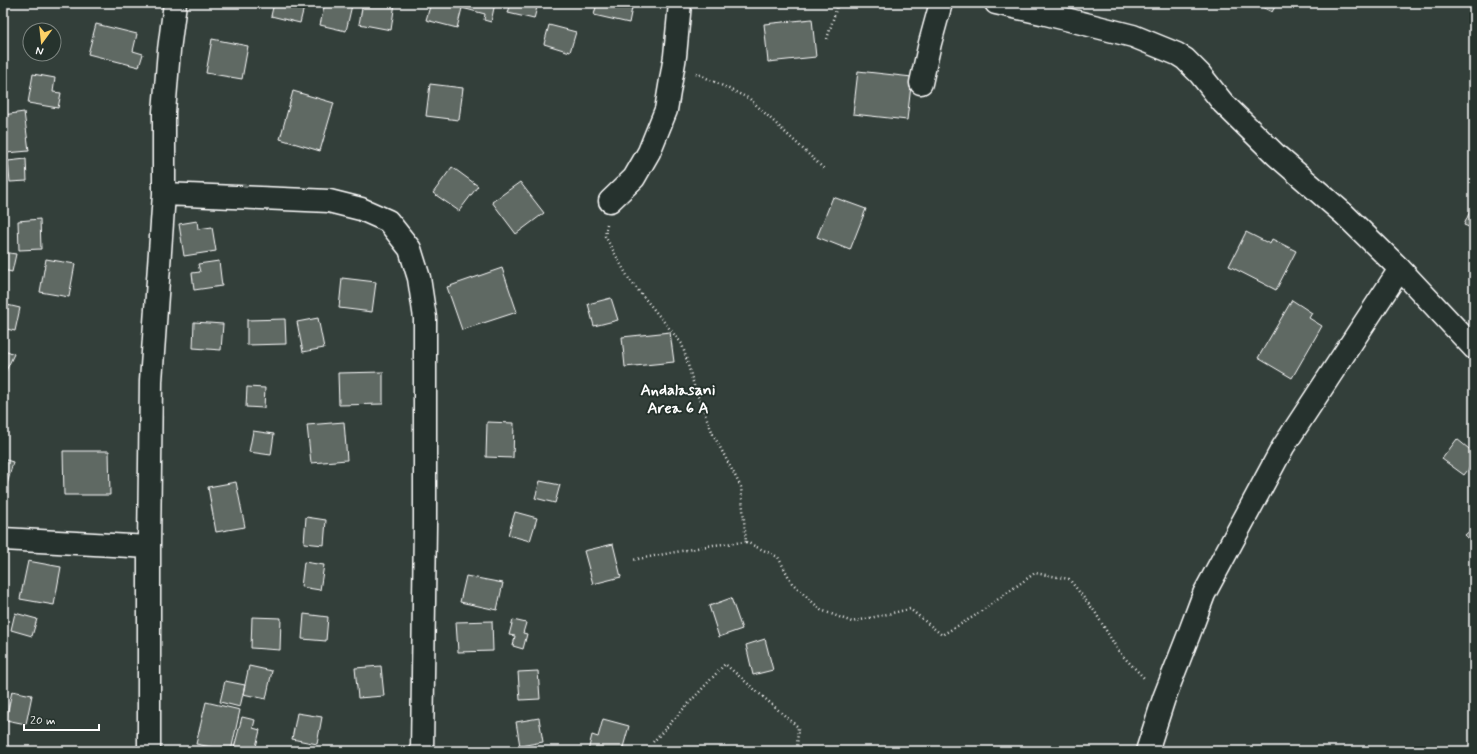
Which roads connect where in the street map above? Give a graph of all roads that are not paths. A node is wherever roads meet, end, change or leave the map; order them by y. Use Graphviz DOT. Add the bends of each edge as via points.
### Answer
graph roads {
  1 [pos="175,3"];
  2 [pos="680,3"];
  3 [pos="941,3"];
  4 [pos="996,3"];
  5 [pos="921,83"];
  6 [pos="164,194"];
  7 [pos="610,201"];
  8 [pos="1400,269"];
  9 [pos="1474,348"];
  10 [pos="3,539"];
  11 [pos="149,547"];
  12 [pos="149,751"];
  13 [pos="422,751"];
  14 [pos="1147,751"];
  1 -- 6 [label="street" via="168,50 164,112"];
  2 -- 7 [label="street" via="666,110 649,152 634,178"];
  3 -- 5 [label="street"];
  4 -- 8 [label="street" via="1133,36 1185,59 1223,103 1276,155 1344,214"];
  6 -- 11 [label="street" via="151,381"];
  6 -- 13 [label="street" via="329,201 361,209 388,221 410,249 419,278 425,318"];
  8 -- 9 [label="street"];
  8 -- 14 [label="street" via="1283,448 1204,594 1164,698"];
  10 -- 11 [label="street"];
  11 -- 12 [label="street"];
}
